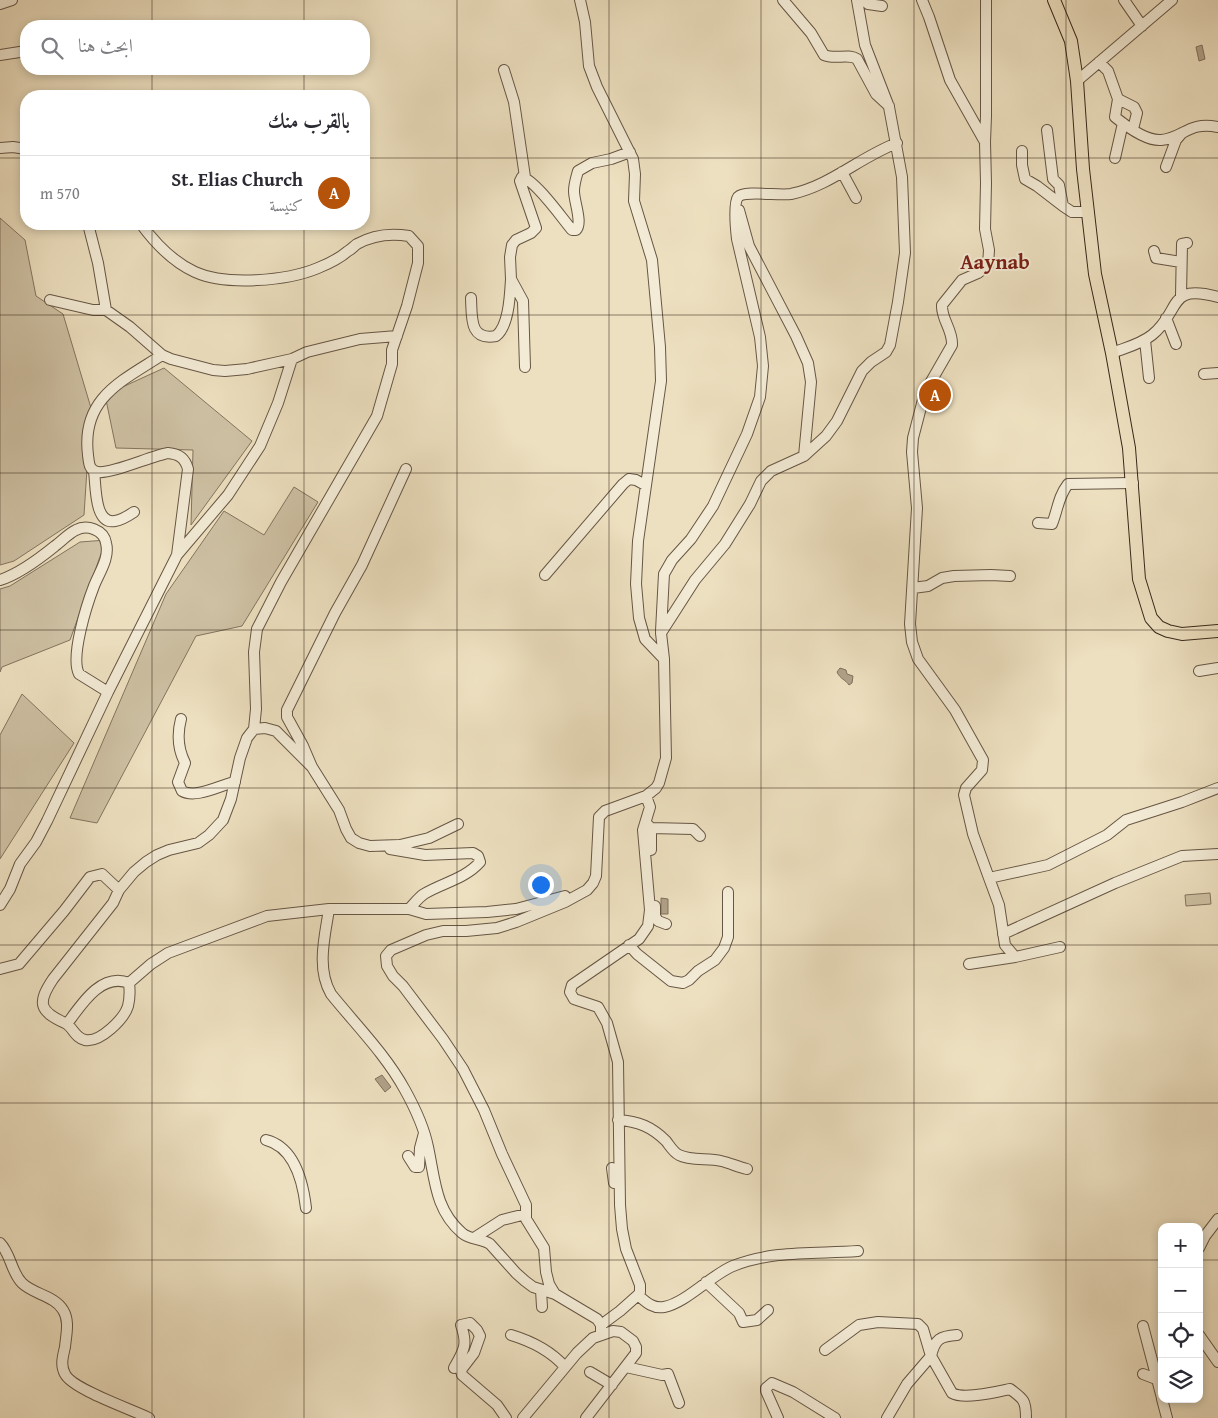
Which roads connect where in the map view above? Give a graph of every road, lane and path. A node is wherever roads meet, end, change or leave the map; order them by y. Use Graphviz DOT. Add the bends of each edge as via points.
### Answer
graph roads {
  1 [pos="12,0"];
  2 [pos="580,0"];
  3 [pos="783,0"];
  4 [pos="857,0"];
  5 [pos="864,0"];
  6 [pos="922,0"];
  7 [pos="986,0"];
  8 [pos="1054,0"];
  9 [pos="1124,0"];
  10 [pos="1172,0"];
  11 [pos="0,4"];
  12 [pos="882,6"];
  13 [pos="1142,26"];
  14 [pos="20,52"];
  15 [pos="0,56"];
  16 [pos="1099,62"];
  17 [pos="504,70"];
  18 [pos="1077,81"];
  19 [pos="1118,99"];
  20 [pos="890,107"];
  21 [pos="1128,126"];
  22 [pos="1218,127"];
  23 [pos="1047,130"];
  24 [pos="1182,132"];
  25 [pos="985,142"];
  26 [pos="897,143"];
  27 [pos="0,148"];
  28 [pos="20,148"];
  29 [pos="1022,151"];
  30 [pos="630,152"];
  31 [pos="1115,158"];
  32 [pos="1166,167"];
  33 [pos="842,172"];
  34 [pos="525,177"];
  35 [pos="856,198"];
  36 [pos="736,199"];
  37 [pos="1062,206"];
  38 [pos="1088,212"];
  39 [pos="90,230"];
  40 [pos="146,230"];
  41 [pos="1186,243"];
  42 [pos="1154,251"];
  43 [pos="1181,262"];
  44 [pos="511,279"];
  45 [pos="1181,296"];
  46 [pos="1218,297"];
  47 [pos="471,298"];
  48 [pos="50,300"];
  49 [pos="106,310"];
  50 [pos="498,318"];
  51 [pos="1166,318"];
  52 [pos="499,334"];
  53 [pos="396,336"];
  54 [pos="1145,340"];
  55 [pos="1176,344"];
  56 [pos="1112,353"];
  57 [pos="162,355"];
  58 [pos="292,359"];
  59 [pos="524,366"];
  60 [pos="1218,373"];
  61 [pos="1204,374"];
  62 [pos="1149,378"];
  63 [pos="804,456"];
  64 [pos="406,469"];
  65 [pos="94,471"];
  66 [pos="1132,483"];
  67 [pos="645,486"];
  68 [pos="134,512"];
  69 [pos="1038,523"];
  70 [pos="177,555"];
  71 [pos="545,575"];
  72 [pos="1010,576"];
  73 [pos="0,580"];
  74 [pos="913,588"];
  75 [pos="1218,631"];
  76 [pos="661,633"];
  77 [pos="664,659"];
  78 [pos="1218,668"];
  79 [pos="1199,671"];
  80 [pos="108,692"];
  81 [pos="181,719"];
  82 [pos="254,729"];
  83 [pos="312,767"];
  84 [pos="235,782"];
  85 [pos="1218,788"];
  86 [pos="646,796"];
  87 [pos="458,824"];
  88 [pos="649,824"];
  89 [pos="700,836"];
  90 [pos="370,846"];
  91 [pos="1218,854"];
  92 [pos="989,878"];
  93 [pos="119,890"];
  94 [pos="728,892"];
  95 [pos="576,895"];
  96 [pos="0,905"];
  97 [pos="329,909"];
  98 [pos="409,909"];
  99 [pos="666,924"];
  100 [pos="1003,934"];
  101 [pos="628,945"];
  102 [pos="1060,947"];
  103 [pos="1015,957"];
  104 [pos="969,964"];
  105 [pos="0,969"];
  106 [pos="129,983"];
  107 [pos="67,1024"];
  108 [pos="618,1120"];
  109 [pos="424,1133"];
  110 [pos="266,1140"];
  111 [pos="408,1156"];
  112 [pos="612,1168"];
  113 [pos="746,1169"];
  114 [pos="620,1181"];
  115 [pos="306,1208"];
  116 [pos="526,1214"];
  117 [pos="1218,1219"];
  118 [pos="474,1238"];
  119 [pos="1203,1240"];
  120 [pos="1,1244"];
  121 [pos="858,1251"];
  122 [pos="706,1282"];
  123 [pos="541,1290"];
  124 [pos="555,1294"];
  125 [pos="638,1295"];
  126 [pos="542,1307"];
  127 [pos="768,1310"];
  128 [pos="1143,1326"];
  129 [pos="601,1330"];
  130 [pos="511,1335"];
  131 [pos="957,1335"];
  132 [pos="1203,1341"];
  133 [pos="825,1350"];
  134 [pos="932,1356"];
  135 [pos="1218,1362"];
  136 [pos="565,1367"];
  137 [pos="626,1367"];
  138 [pos="454,1368"];
  139 [pos="590,1372"];
  140 [pos="1143,1374"];
  141 [pos="1156,1379"];
  142 [pos="612,1385"];
  143 [pos="1158,1385"];
  144 [pos="679,1403"];
  145 [pos="1163,1403"];
  146 [pos="149,1418"];
  147 [pos="506,1418"];
  148 [pos="523,1418"];
  149 [pos="586,1418"];
  150 [pos="778,1418"];
  151 [pos="835,1418"];
  152 [pos="887,1418"];
  153 [pos="1026,1418"];
  154 [pos="1167,1418"];
  1 -- 11 [label="street"];
  2 -- 30 [label="street" via="590,72"];
  3 -- 20 [label="street" via="811,33 824,55 857,59 876,94"];
  4 -- 20 [label="street" via="865,45"];
  5 -- 12 [label="street" via="868,4"];
  6 -- 25 [label="street" via="950,80"];
  7 -- 25 [label="street"];
  8 -- 18 [label="main road" via="1071,41"];
  9 -- 13 [label="street"];
  10 -- 13 [label="street"];
  13 -- 16 [label="street"];
  14 -- 15 [label="street"];
  16 -- 18 [label="street"];
  16 -- 19 [label="street" via="1108,71"];
  17 -- 34 [label="street" via="514,102"];
  18 -- 38 [label="main road"];
  19 -- 21 [label="street" via="1115,117"];
  19 -- 21 [label="street" via="1134,107 1137,113"];
  20 -- 26 [label="street"];
  21 -- 24 [label="street" via="1161,140"];
  21 -- 31 [label="street"];
  22 -- 24 [label="street" via="1202,125"];
  23 -- 37 [label="street" via="1053,179 1059,185"];
  24 -- 32 [label="street"];
  25 -- 74 [label="street" via="988,266 962,280 942,306 952,345 924,392 913,438 917,508"];
  26 -- 33 [label="street" via="878,150"];
  26 -- 63 [label="street" via="902,177 905,253 890,345 862,371 833,428"];
  27 -- 28 [label="street"];
  29 -- 37 [label="street" via="1025,179"];
  30 -- 34 [label="street" via="592,163 578,171 574,186 580,222 576,230 572,230"];
  30 -- 67 [label="street" via="634,163 634,201 652,260 660,347 661,381"];
  33 -- 35 [label="street"];
  33 -- 36 [label="street" via="816,186 790,194 746,194"];
  34 -- 44 [label="street" via="520,182 536,228 512,244"];
  36 -- 63 [label="street" via="749,246 808,363 811,382"];
  36 -- 76 [label="street" via="737,239 760,336 763,366 760,397 747,434 713,506 664,574"];
  37 -- 38 [label="street" via="1072,212"];
  38 -- 56 [label="main road" via="1095,274"];
  39 -- 49 [label="street"];
  40 -- 53 [label="street" via="170,256 194,272 255,280 278,279 318,268 348,252 355,244 379,236 409,236 418,246 419,256"];
  41 -- 43 [label="street" via="1182,244"];
  42 -- 43 [label="street" via="1156,258"];
  43 -- 45 [label="street"];
  44 -- 52 [label="street" via="504,325"];
  44 -- 59 [label="street" via="523,301"];
  45 -- 46 [label="street" via="1192,292"];
  45 -- 51 [label="street"];
  47 -- 52 [label="street" via="476,331 487,337"];
  48 -- 49 [label="street"];
  49 -- 57 [label="street"];
  50 -- 52 [label="street"];
  51 -- 54 [label="street"];
  51 -- 55 [label="street"];
  53 -- 58 [label="street" via="360,339"];
  53 -- 82 [label="street" via="392,364 377,416 257,628"];
  54 -- 56 [label="street"];
  54 -- 62 [label="street"];
  56 -- 66 [label="main road"];
  57 -- 58 [label="street" via="225,371"];
  57 -- 65 [label="street" via="114,387 93,413 87,448"];
  58 -- 70 [label="street" via="278,403 254,456 228,495"];
  60 -- 61 [label="street"];
  63 -- 76 [label="street" via="766,476 725,544 695,580"];
  64 -- 83 [label="street" via="362,565 287,710 287,717"];
  65 -- 68 [label="street" via="100,514 111,522"];
  65 -- 70 [label="street" via="108,471 168,453 182,456 188,468"];
  66 -- 69 [label="street" via="1068,484 1057,504 1052,524"];
  66 -- 75 [label="main road" via="1139,579 1151,618 1159,626 1175,633"];
  67 -- 71 [label="street" via="636,480 623,484"];
  67 -- 77 [label="street" via="635,568 637,603 645,639"];
  70 -- 80 [label="street"];
  72 -- 74 [label="street" via="954,576"];
  73 -- 80 [label="street" via="47,553 76,529 93,529 102,534 106,540 106,556 83,620 76,664 79,674"];
  74 -- 92 [label="street" via="911,634 918,659 955,710 983,760 982,770 966,788 964,796"];
  76 -- 77 [label="street"];
  77 -- 86 [label="street" via="666,758 659,783"];
  78 -- 79 [label="street"];
  80 -- 96 [label="street" via="48,821 20,864"];
  81 -- 84 [label="street" via="178,733 180,753 185,763 178,782 182,791 196,793"];
  82 -- 83 [label="street" via="276,731"];
  82 -- 84 [label="street" via="247,738"];
  83 -- 90 [label="street" via="351,838"];
  84 -- 93 [label="street" via="223,820 209,835 198,843 157,855 134,872"];
  85 -- 92 [label="street" via="1126,820 1106,835 1048,865"];
  86 -- 88 [label="street" via="650,808"];
  86 -- 95 [label="street" via="605,810 599,817 596,876 587,890"];
  87 -- 90 [label="street" via="415,842"];
  88 -- 89 [label="street" via="693,829"];
  88 -- 99 [label="street" via="655,916 658,922"];
  88 -- 101 [label="street" via="643,830 650,920 644,933"];
  90 -- 98 [label="street" via="425,855 473,853 478,856 480,862 473,869 423,895"];
  91 -- 100 [label="street" via="1182,856"];
  92 -- 100 [label="street" via="999,905"];
  93 -- 105 [label="street" via="102,874 90,877 19,964"];
  93 -- 107 [label="street" via="45,991 43,1006 48,1014"];
  94 -- 101 [label="street" via="728,937 724,948 715,960 689,980 683,983 671,981"];
  95 -- 98 [label="street" via="487,912 426,914"];
  95 -- 116 [label="street" via="498,928 426,935 392,950 386,956 393,976 443,1039 469,1081 526,1205"];
  97 -- 98 [label="street"];
  97 -- 106 [label="street" via="267,916 174,951 151,964"];
  97 -- 109 [label="street" via="323,968 326,985 397,1077"];
  100 -- 103 [label="street" via="1005,945"];
  101 -- 108 [label="street" via="572,986 570,992 574,999 598,1007 607,1023 618,1062"];
  102 -- 103 [label="street"];
  103 -- 104 [label="street"];
  106 -- 107 [label="street" via="118,980 102,986 83,1002"];
  106 -- 107 [label="street" via="127,1008 107,1032 92,1040 83,1040"];
  108 -- 113 [label="street" via="642,1123 678,1155 723,1161"];
  108 -- 114 [label="street"];
  109 -- 111 [label="street" via="419,1167"];
  109 -- 118 [label="street" via="443,1212 462,1233"];
  110 -- 115 [label="street" via="281,1148 293,1163 304,1189"];
  112 -- 114 [label="street" via="614,1183"];
  114 -- 125 [label="street" via="622,1229 640,1286"];
  116 -- 118 [label="street" via="502,1220"];
  116 -- 124 [label="street" via="530,1227 544,1248 546,1272"];
  117 -- 119 [label="street"];
  118 -- 123 [label="street" via="485,1240 516,1273"];
  120 -- 146 [label="street" via="20,1282 63,1310 67,1324 62,1366 67,1378 79,1387"];
  121 -- 122 [label="street" via="765,1257 734,1266"];
  122 -- 125 [label="street" via="665,1307 651,1306"];
  122 -- 127 [label="street" via="739,1313 743,1322 757,1320"];
  123 -- 124 [label="street"];
  123 -- 126 [label="street"];
  124 -- 129 [label="street" via="591,1315"];
  125 -- 129 [label="street"];
  128 -- 141 [label="street"];
  129 -- 136 [label="street"];
  129 -- 137 [label="street" via="621,1332 633,1341 636,1354"];
  130 -- 136 [label="street" via="542,1348"];
  131 -- 134 [label="street" via="944,1336 936,1342"];
  132 -- 135 [label="street"];
  133 -- 134 [label="street" via="859,1324 918,1324"];
  134 -- 152 [label="street" via="908,1384"];
  134 -- 153 [label="street" via="956,1396 1010,1390 1026,1404"];
  136 -- 148 [label="street"];
  137 -- 142 [label="street"];
  137 -- 144 [label="street" via="668,1374"];
  138 -- 147 [label="street" via="465,1348 461,1325 470,1323 480,1336 474,1353 461,1370 462,1375 497,1405"];
  139 -- 142 [label="street"];
  140 -- 141 [label="street"];
  141 -- 143 [label="street"];
  142 -- 149 [label="street"];
  145 -- 154 [label="street"];
  150 -- 151 [label="street" via="766,1391 772,1383"];
}
